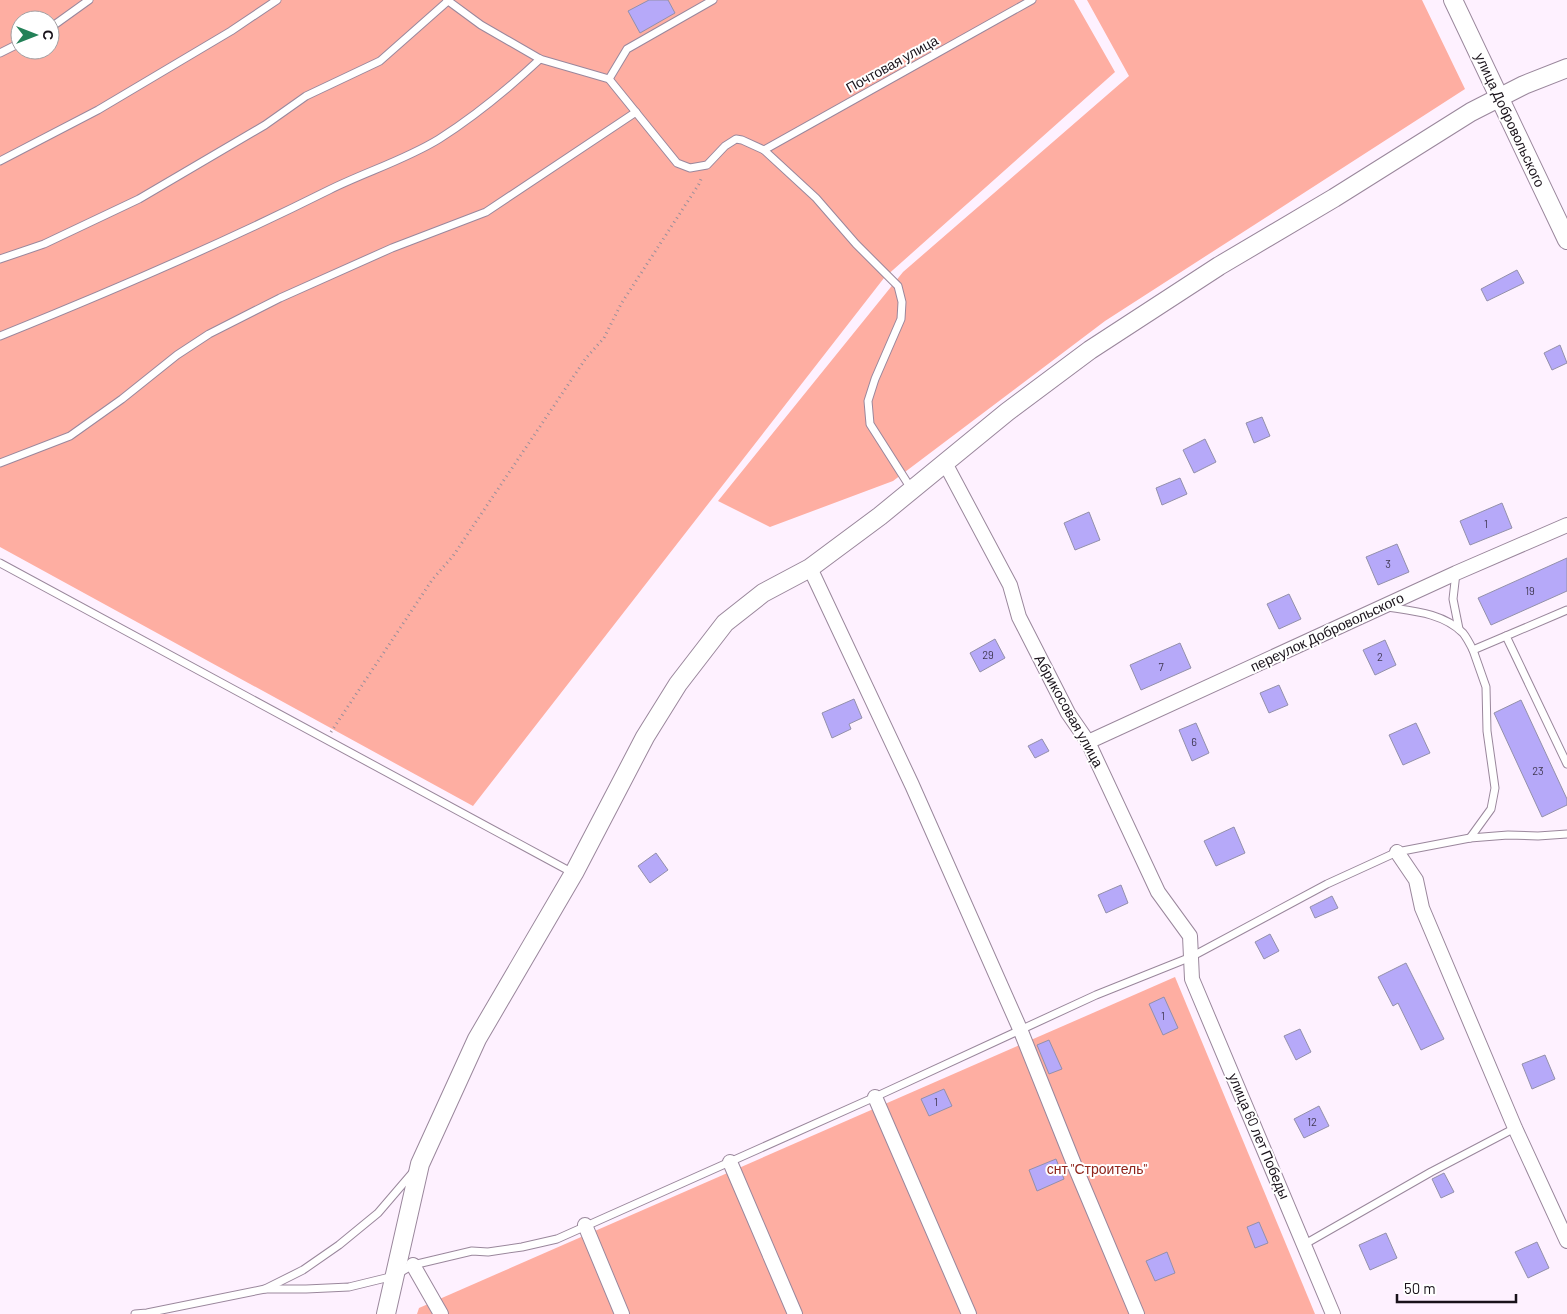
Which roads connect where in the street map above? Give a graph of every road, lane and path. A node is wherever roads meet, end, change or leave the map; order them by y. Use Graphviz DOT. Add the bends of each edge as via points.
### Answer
graph roads {
  1 [pos="89,0"];
  2 [pos="277,0"];
  3 [pos="713,0"];
  4 [pos="1032,0"];
  5 [pos="1453,0"];
  6 [pos="447,1"];
  7 [pos="60,21"];
  8 [pos="540,59"];
  9 [pos="1567,68"];
  10 [pos="609,79"];
  11 [pos="1499,98"];
  12 [pos="636,112"];
  13 [pos="764,150"];
  14 [pos="0,161"];
  15 [pos="708,165"];
  16 [pos="1567,240"];
  17 [pos="0,259"];
  18 [pos="0,336"];
  19 [pos="0,463"];
  20 [pos="945,463"];
  21 [pos="912,490"];
  22 [pos="1567,525"];
  23 [pos="0,562"];
  24 [pos="810,568"];
  25 [pos="1456,573"];
  26 [pos="1383,606"];
  27 [pos="1567,610"];
  28 [pos="1458,629"];
  29 [pos="1506,636"];
  30 [pos="1473,650"];
  31 [pos="326,740"];
  32 [pos="1088,742"];
  33 [pos="1567,764"];
  34 [pos="1567,834"];
  35 [pos="1470,838"];
  36 [pos="1397,852"];
  37 [pos="574,873"];
  38 [pos="1191,957"];
  39 [pos="1020,1029"];
  40 [pos="875,1097"];
  41 [pos="1515,1128"];
  42 [pos="730,1162"];
  43 [pos="420,1164"];
  44 [pos="585,1225"];
  45 [pos="1567,1241"];
  46 [pos="1305,1244"];
  47 [pos="413,1266"];
  48 [pos="394,1276"];
  49 [pos="265,1288"];
  50 [pos="135,1314"];
  51 [pos="386,1314"];
  52 [pos="441,1314"];
  53 [pos="622,1314"];
  54 [pos="795,1314"];
  55 [pos="969,1314"];
  56 [pos="1137,1314"];
  57 [pos="1333,1314"];
  1 -- 7 [label="lane"];
  2 -- 14 [label="lane" via="98,110"];
  3 -- 10 [label="lane" via="627,49"];
  4 -- 13 [label="lane, Почтовая улица"];
  5 -- 11 [label="street, улица Добровольского"];
  6 -- 8 [label="lane"];
  6 -- 17 [label="lane" via="380,61 306,96 265,125 139,198 44,244"];
  8 -- 10 [label="lane"];
  8 -- 18 [label="lane" via="512,85 430,143 182,260"];
  9 -- 11 [label="street"];
  10 -- 12 [label="lane"];
  11 -- 16 [label="street, улица Добровольского"];
  11 -- 20 [label="street" via="1219,266 1090,350"];
  12 -- 15 [label="lane" via="677,163 690,168"];
  12 -- 19 [label="lane" via="486,212 392,248 209,334 70,436"];
  13 -- 15 [label="lane" via="736,140 725,146"];
  13 -- 21 [label="lane" via="816,198 898,286 902,302 901,319 875,379 868,400 868,413 870,424"];
  15 -- 31 [label="path" via="700,184 621,304 604,338 586,358 453,556 432,580"];
  20 -- 21 [label="street"];
  20 -- 32 [label="street, Абрикосовая улица" via="1010,585 1020,617 1068,713"];
  21 -- 24 [label="street"];
  22 -- 25 [label="street, переулок Добровольского"];
  23 -- 31 [label="lane"];
  24 -- 37 [label="street" via="763,593 725,623 678,684 645,737"];
  24 -- 39 [label="street" via="912,785"];
  25 -- 26 [label="street, переулок Добровольского"];
  25 -- 28 [label="lane" via="1454,599"];
  26 -- 28 [label="lane" via="1431,614"];
  26 -- 32 [label="street, переулок Добровольского"];
  27 -- 29 [label="lane"];
  28 -- 30 [label="lane"];
  29 -- 30 [label="lane"];
  29 -- 33 [label="lane"];
  30 -- 35 [label="lane" via="1486,688 1487,731 1495,788 1491,809"];
  31 -- 37 [label="lane"];
  32 -- 38 [label="street, Абрикосовая улица" via="1158,892 1190,936"];
  34 -- 35 [label="lane"];
  35 -- 36 [label="lane"];
  36 -- 38 [label="lane" via="1328,884"];
  36 -- 41 [label="street" via="1416,880 1422,908"];
  37 -- 43 [label="street" via="477,1039"];
  38 -- 39 [label="lane"];
  38 -- 46 [label="street, улица 60 лет Победы" via="1192,979"];
  39 -- 40 [label="lane"];
  39 -- 56 [label="street"];
  40 -- 42 [label="lane"];
  40 -- 55 [label="street"];
  41 -- 45 [label="street"];
  41 -- 46 [label="lane"];
  42 -- 44 [label="lane"];
  42 -- 54 [label="street"];
  43 -- 48 [label="street"];
  43 -- 49 [label="lane" via="378,1212 339,1245 303,1270"];
  44 -- 47 [label="lane" via="557,1239 488,1252 472,1251"];
  44 -- 53 [label="street"];
  46 -- 57 [label="street, улица 60 лет Победы"];
  47 -- 48 [label="lane"];
  47 -- 52 [label="street"];
  48 -- 49 [label="lane" via="348,1287"];
  48 -- 51 [label="street"];
  49 -- 50 [label="lane"];
}
